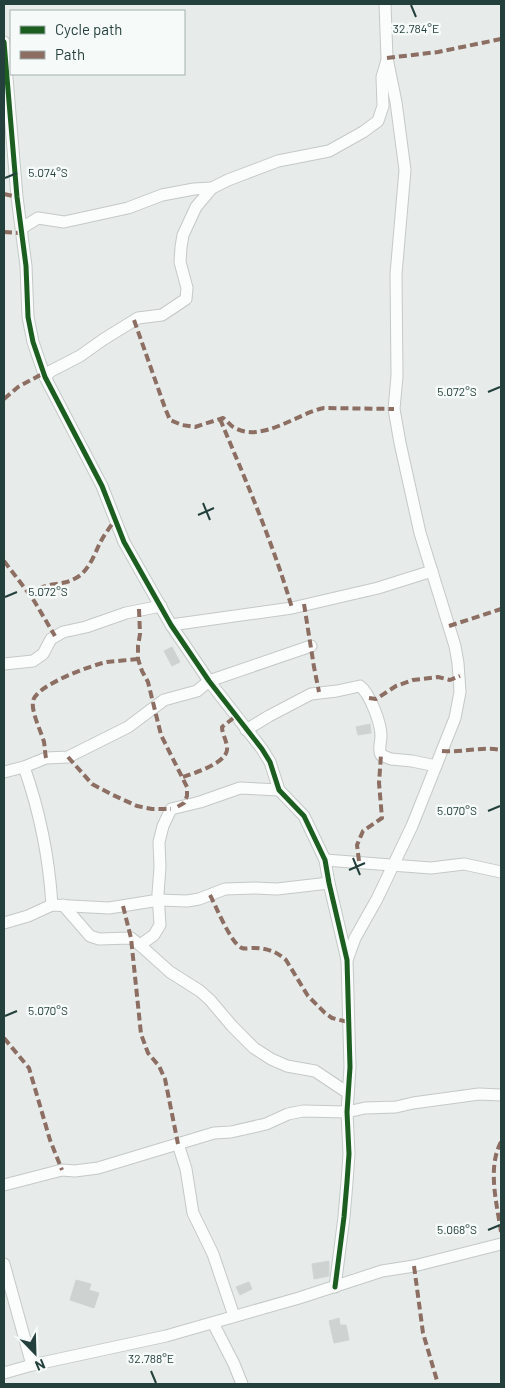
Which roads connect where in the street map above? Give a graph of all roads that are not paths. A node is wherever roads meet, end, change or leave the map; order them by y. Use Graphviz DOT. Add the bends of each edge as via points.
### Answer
graph roads {
  1 [pos="385,4"];
  2 [pos="4,42"];
  3 [pos="387,58"];
  4 [pos="212,188"];
  5 [pos="22,228"];
  6 [pos="46,377"];
  7 [pos="432,571"];
  8 [pos="161,606"];
  9 [pos="170,625"];
  10 [pos="311,646"];
  11 [pos="4,664"];
  12 [pos="209,681"];
  13 [pos="246,730"];
  14 [pos="436,766"];
  15 [pos="24,767"];
  16 [pos="4,772"];
  17 [pos="279,790"];
  18 [pos="326,860"];
  19 [pos="394,865"];
  20 [pos="501,872"];
  21 [pos="329,883"];
  22 [pos="159,900"];
  23 [pos="57,905"];
  24 [pos="4,923"];
  25 [pos="140,945"];
  26 [pos="347,960"];
  27 [pos="348,1094"];
  28 [pos="501,1095"];
  29 [pos="347,1112"];
  30 [pos="178,1144"];
  31 [pos="4,1185"];
  32 [pos="501,1244"];
  33 [pos="4,1264"];
  34 [pos="335,1287"];
  35 [pos="234,1316"];
  36 [pos="212,1323"];
  37 [pos="32,1365"];
  38 [pos="4,1373"];
  39 [pos="242,1384"];
  1 -- 3 [label="street"];
  2 -- 5 [label="street"];
  3 -- 4 [label="street" via="382,77 383,106 378,121 329,151 278,161"];
  3 -- 7 [label="street" via="405,170 396,274 397,376 394,409 420,533"];
  4 -- 5 [label="street" via="162,195 128,208 64,222 38,218"];
  4 -- 6 [label="street" via="196,207 183,235 180,262 187,288 186,299 162,315 138,318"];
  5 -- 6 [label="street" via="28,317"];
  6 -- 8 [label="street" via="102,486 124,542"];
  7 -- 9 [label="street" via="378,588 292,608"];
  7 -- 14 [label="street" via="455,646 460,679 455,718"];
  8 -- 9 [label="street"];
  8 -- 11 [label="street" via="126,612 63,632 51,639 43,654 33,661"];
  9 -- 12 [label="street"];
  10 -- 12 [label="street"];
  12 -- 13 [label="street"];
  12 -- 15 [label="street" via="197,691 164,700 128,727 75,754 46,758"];
  13 -- 14 [label="street" via="311,694 360,686 376,714 381,755"];
  13 -- 17 [label="street" via="270,762"];
  14 -- 19 [label="street"];
  15 -- 16 [label="street"];
  15 -- 23 [label="street" via="40,822"];
  17 -- 18 [label="street" via="304,816"];
  17 -- 22 [label="street" via="240,788 171,809 159,842"];
  18 -- 19 [label="street"];
  18 -- 21 [label="street"];
  19 -- 20 [label="street" via="431,868 464,864"];
  19 -- 26 [label="street" via="355,938"];
  21 -- 22 [label="street" via="277,889 226,889 187,901"];
  21 -- 26 [label="street"];
  22 -- 23 [label="street" via="109,908"];
  22 -- 25 [label="street" via="159,929"];
  23 -- 24 [label="street"];
  23 -- 25 [label="street" via="94,938 131,938"];
  25 -- 27 [label="street" via="170,972 200,991 265,1056 288,1066 315,1071"];
  26 -- 27 [label="street"];
  27 -- 29 [label="street"];
  28 -- 29 [label="street" via="480,1094"];
  29 -- 30 [label="street" via="303,1111 266,1124"];
  29 -- 34 [label="street" via="349,1154"];
  30 -- 31 [label="street" via="98,1168 62,1170"];
  30 -- 35 [label="street" via="193,1212 213,1254"];
  32 -- 34 [label="street" via="382,1271"];
  33 -- 37 [label="street"];
  34 -- 35 [label="street"];
  35 -- 36 [label="street"];
  36 -- 37 [label="street" via="122,1347"];
  36 -- 39 [label="street"];
  37 -- 38 [label="street"];
}
